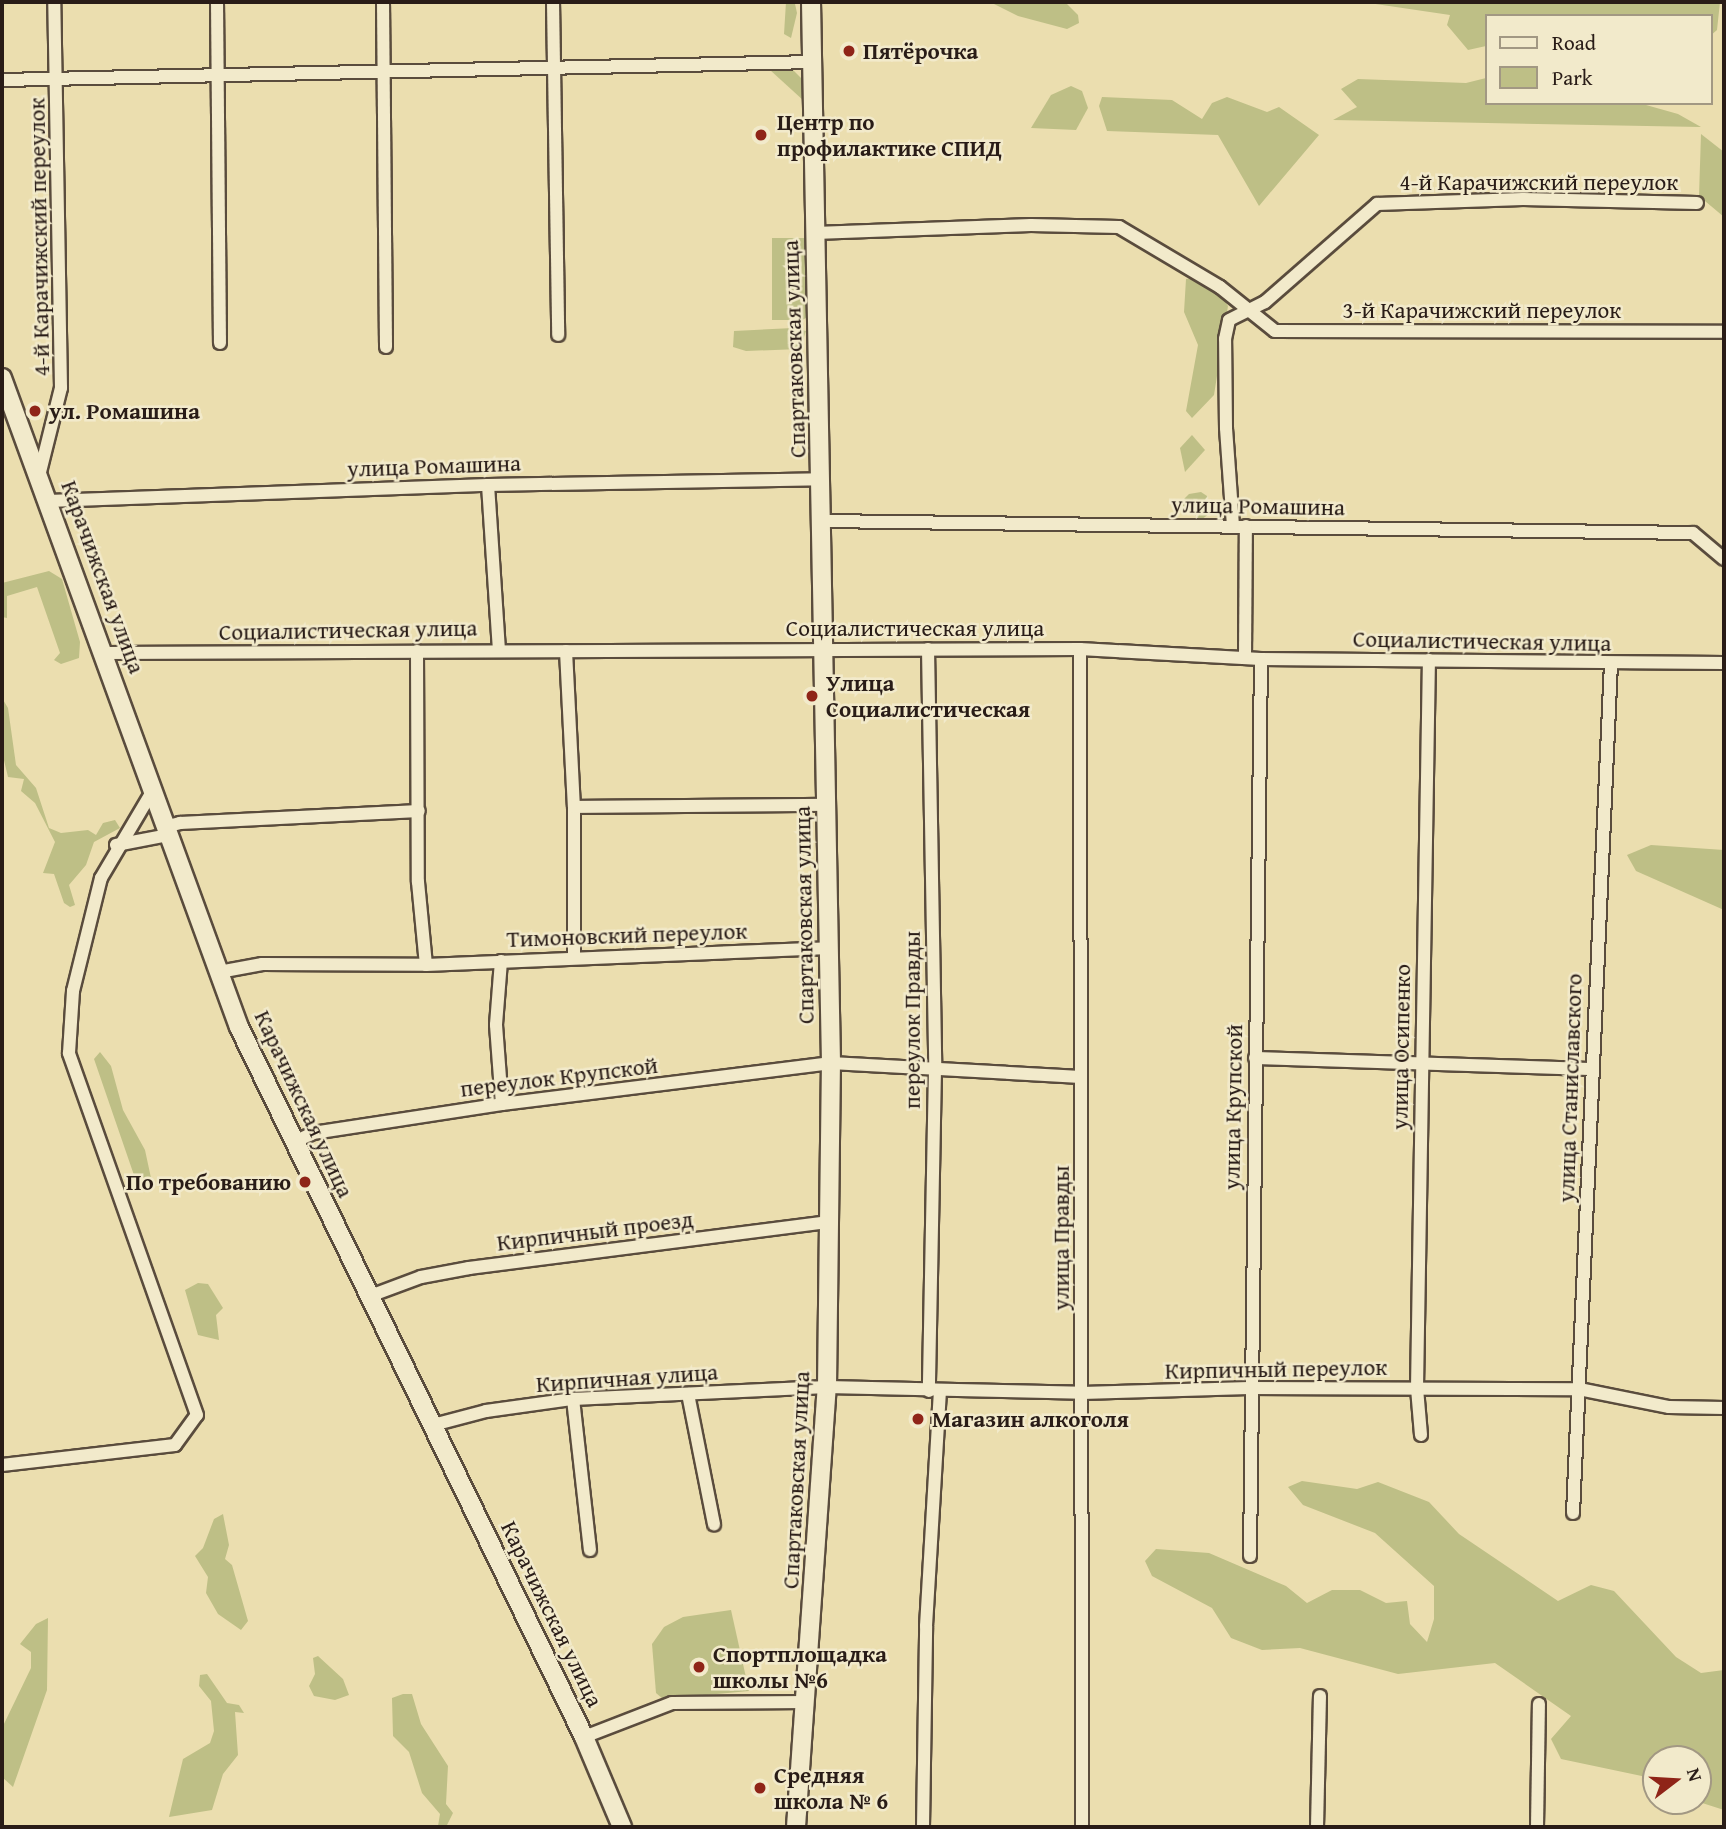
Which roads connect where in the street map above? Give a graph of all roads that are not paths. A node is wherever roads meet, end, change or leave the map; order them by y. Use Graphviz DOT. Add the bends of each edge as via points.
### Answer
graph roads {
  1 [pos="54,2"];
  2 [pos="217,2"];
  3 [pos="383,2"];
  4 [pos="553,2"];
  5 [pos="811,2"];
  6 [pos="811,62"];
  7 [pos="555,71"];
  8 [pos="383,74"];
  9 [pos="218,76"];
  10 [pos="58,79"];
  11 [pos="2,80"];
  12 [pos="1696,203"];
  13 [pos="815,233"];
  14 [pos="1246,309"];
  15 [pos="1724,332"];
  16 [pos="558,335"];
  17 [pos="220,343"];
  18 [pos="386,347"];
  19 [pos="2,378"];
  20 [pos="39,476"];
  21 [pos="822,479"];
  22 [pos="488,485"];
  23 [pos="48,501"];
  24 [pos="822,521"];
  25 [pos="1240,526"];
  26 [pos="1724,559"];
  27 [pos="824,649"];
  28 [pos="929,649"];
  29 [pos="1080,649"];
  30 [pos="499,650"];
  31 [pos="417,651"];
  32 [pos="566,651"];
  33 [pos="105,653"];
  34 [pos="1245,656"];
  35 [pos="1261,659"];
  36 [pos="1429,660"];
  37 [pos="1724,663"];
  38 [pos="1611,664"];
  39 [pos="153,790"];
  40 [pos="826,805"];
  41 [pos="574,807"];
  42 [pos="419,811"];
  43 [pos="167,831"];
  44 [pos="116,845"];
  45 [pos="829,948"];
  46 [pos="574,956"];
  47 [pos="501,961"];
  48 [pos="426,965"];
  49 [pos="219,972"];
  50 [pos="1255,1058"];
  51 [pos="831,1063"];
  52 [pos="1422,1063"];
  53 [pos="934,1069"];
  54 [pos="1591,1069"];
  55 [pos="1081,1077"];
  56 [pos="502,1104"];
  57 [pos="294,1142"];
  58 [pos="829,1222"];
  59 [pos="370,1296"];
  60 [pos="827,1387"];
  61 [pos="1249,1388"];
  62 [pos="1417,1388"];
  63 [pos="1579,1389"];
  64 [pos="934,1391"];
  65 [pos="1082,1393"];
  66 [pos="688,1394"];
  67 [pos="573,1399"];
  68 [pos="1724,1408"];
  69 [pos="433,1425"];
  70 [pos="1421,1435"];
  71 [pos="2,1465"];
  72 [pos="1573,1513"];
  73 [pos="714,1524"];
  74 [pos="590,1550"];
  75 [pos="1250,1556"];
  76 [pos="1320,1696"];
  77 [pos="807,1702"];
  78 [pos="1539,1704"];
  79 [pos="584,1737"];
  80 [pos="622,1827"];
  81 [pos="796,1827"];
  82 [pos="923,1827"];
  83 [pos="1082,1827"];
  84 [pos="1317,1827"];
  85 [pos="1536,1827"];
  1 -- 10 [label="street, 4-й Карачижский переулок"];
  2 -- 9 [label="street"];
  3 -- 8 [label="street"];
  4 -- 7 [label="street"];
  5 -- 6 [label="street, Спартаковская улица"];
  6 -- 7 [label="street, 4-й Карачижский переулок"];
  6 -- 13 [label="street, Спартаковская улица"];
  7 -- 8 [label="street, 4-й Карачижский переулок"];
  7 -- 16 [label="street"];
  8 -- 9 [label="street, 4-й Карачижский переулок"];
  8 -- 18 [label="street"];
  9 -- 10 [label="street, 4-й Карачижский переулок"];
  9 -- 17 [label="street"];
  10 -- 11 [label="street, 4-й Карачижский переулок"];
  10 -- 20 [label="street, 4-й Карачижский переулок" via="61,388"];
  12 -- 14 [label="street, 4-й Карачижский переулок" via="1523,199 1377,204 1265,302"];
  13 -- 14 [label="street" via="1031,225 1119,227 1220,287"];
  13 -- 21 [label="street, Спартаковская улица"];
  14 -- 15 [label="street, 3-й Карачижский переулок" via="1275,331"];
  14 -- 25 [label="street" via="1229,320 1225,339"];
  19 -- 20 [label="street, Карачижская улица"];
  20 -- 23 [label="street, Карачижская улица"];
  21 -- 22 [label="street, улица Ромашина"];
  21 -- 24 [label="street, Спартаковская улица"];
  22 -- 23 [label="street, улица Ромашина"];
  22 -- 30 [label="street"];
  23 -- 33 [label="street, Карачижская улица"];
  24 -- 25 [label="street, улица Ромашина"];
  24 -- 27 [label="street, Спартаковская улица"];
  25 -- 26 [label="street, улица Ромашина" via="1693,533"];
  25 -- 34 [label="street"];
  27 -- 28 [label="street, Социалистическая улица"];
  27 -- 32 [label="street, Социалистическая улица"];
  27 -- 40 [label="street, Спартаковская улица"];
  28 -- 29 [label="street, Социалистическая улица"];
  28 -- 53 [label="street, переулок Правды"];
  29 -- 34 [label="street, Социалистическая улица"];
  29 -- 55 [label="street, улица Правды"];
  30 -- 31 [label="street, Социалистическая улица"];
  30 -- 32 [label="street, Социалистическая улица"];
  31 -- 33 [label="street, Социалистическая улица"];
  31 -- 42 [label="street"];
  32 -- 41 [label="street"];
  33 -- 39 [label="street, Карачижская улица"];
  34 -- 35 [label="street, Социалистическая улица"];
  35 -- 36 [label="street, Социалистическая улица"];
  35 -- 50 [label="street, улица Крупской"];
  36 -- 38 [label="street, Социалистическая улица"];
  36 -- 52 [label="street, улица Осипенко"];
  37 -- 38 [label="street, Социалистическая улица"];
  38 -- 54 [label="street, улица Станиславского"];
  39 -- 43 [label="street, Карачижская улица"];
  39 -- 44 [label="street"];
  40 -- 41 [label="street"];
  40 -- 45 [label="street, Спартаковская улица"];
  41 -- 46 [label="street"];
  42 -- 43 [label="street"];
  42 -- 48 [label="street"];
  43 -- 44 [label="street"];
  43 -- 49 [label="street, Карачижская улица"];
  44 -- 71 [label="street" via="101,877 73,990 69,1053 197,1415 175,1445"];
  45 -- 46 [label="street, Тимоновский переулок"];
  45 -- 51 [label="street, Спартаковская улица"];
  46 -- 47 [label="street, Тимоновский переулок"];
  47 -- 48 [label="street, Тимоновский переулок"];
  47 -- 56 [label="street" via="496,1025"];
  48 -- 49 [label="street, Тимоновский переулок" via="262,964"];
  49 -- 57 [label="street, Карачижская улица" via="239,1027"];
  50 -- 52 [label="street"];
  50 -- 61 [label="street, улица Крупской"];
  51 -- 53 [label="street, переулок Крупской"];
  51 -- 56 [label="street, переулок Крупской"];
  51 -- 58 [label="street, Спартаковская улица"];
  52 -- 54 [label="street"];
  52 -- 62 [label="street, улица Осипенко"];
  53 -- 55 [label="street, переулок Крупской"];
  53 -- 64 [label="street, переулок Правды"];
  54 -- 63 [label="street, улица Станиславского"];
  55 -- 65 [label="street, улица Правды"];
  56 -- 57 [label="street, переулок Крупской" via="313,1133"];
  57 -- 59 [label="street, Карачижская улица"];
  58 -- 59 [label="street, Кирпичный проезд" via="469,1268 421,1277"];
  58 -- 60 [label="street, Спартаковская улица"];
  59 -- 69 [label="street, Карачижская улица"];
  60 -- 64 [label="street, Кирпичный переулок"];
  60 -- 66 [label="street, Кирпичная улица"];
  60 -- 77 [label="street, Спартаковская улица"];
  61 -- 62 [label="street, Кирпичный переулок"];
  61 -- 65 [label="street, Кирпичный переулок"];
  61 -- 75 [label="street, улица Крупской"];
  62 -- 63 [label="street, Кирпичный переулок"];
  62 -- 70 [label="street, улица Осипенко"];
  63 -- 68 [label="street, Кирпичный переулок" via="1669,1408"];
  63 -- 72 [label="street, улица Станиславского"];
  64 -- 65 [label="street, Кирпичный переулок"];
  64 -- 82 [label="street, переулок Правды"];
  65 -- 83 [label="street, улица Правды"];
  66 -- 67 [label="street, Кирпичная улица"];
  66 -- 73 [label="street"];
  67 -- 69 [label="street, Кирпичная улица" via="486,1411"];
  67 -- 74 [label="street"];
  69 -- 79 [label="street, Карачижская улица"];
  76 -- 84 [label="street"];
  77 -- 79 [label="street" via="672,1703"];
  77 -- 81 [label="street, Спартаковская улица"];
  78 -- 85 [label="street"];
  79 -- 80 [label="street, Карачижская улица"];
}
